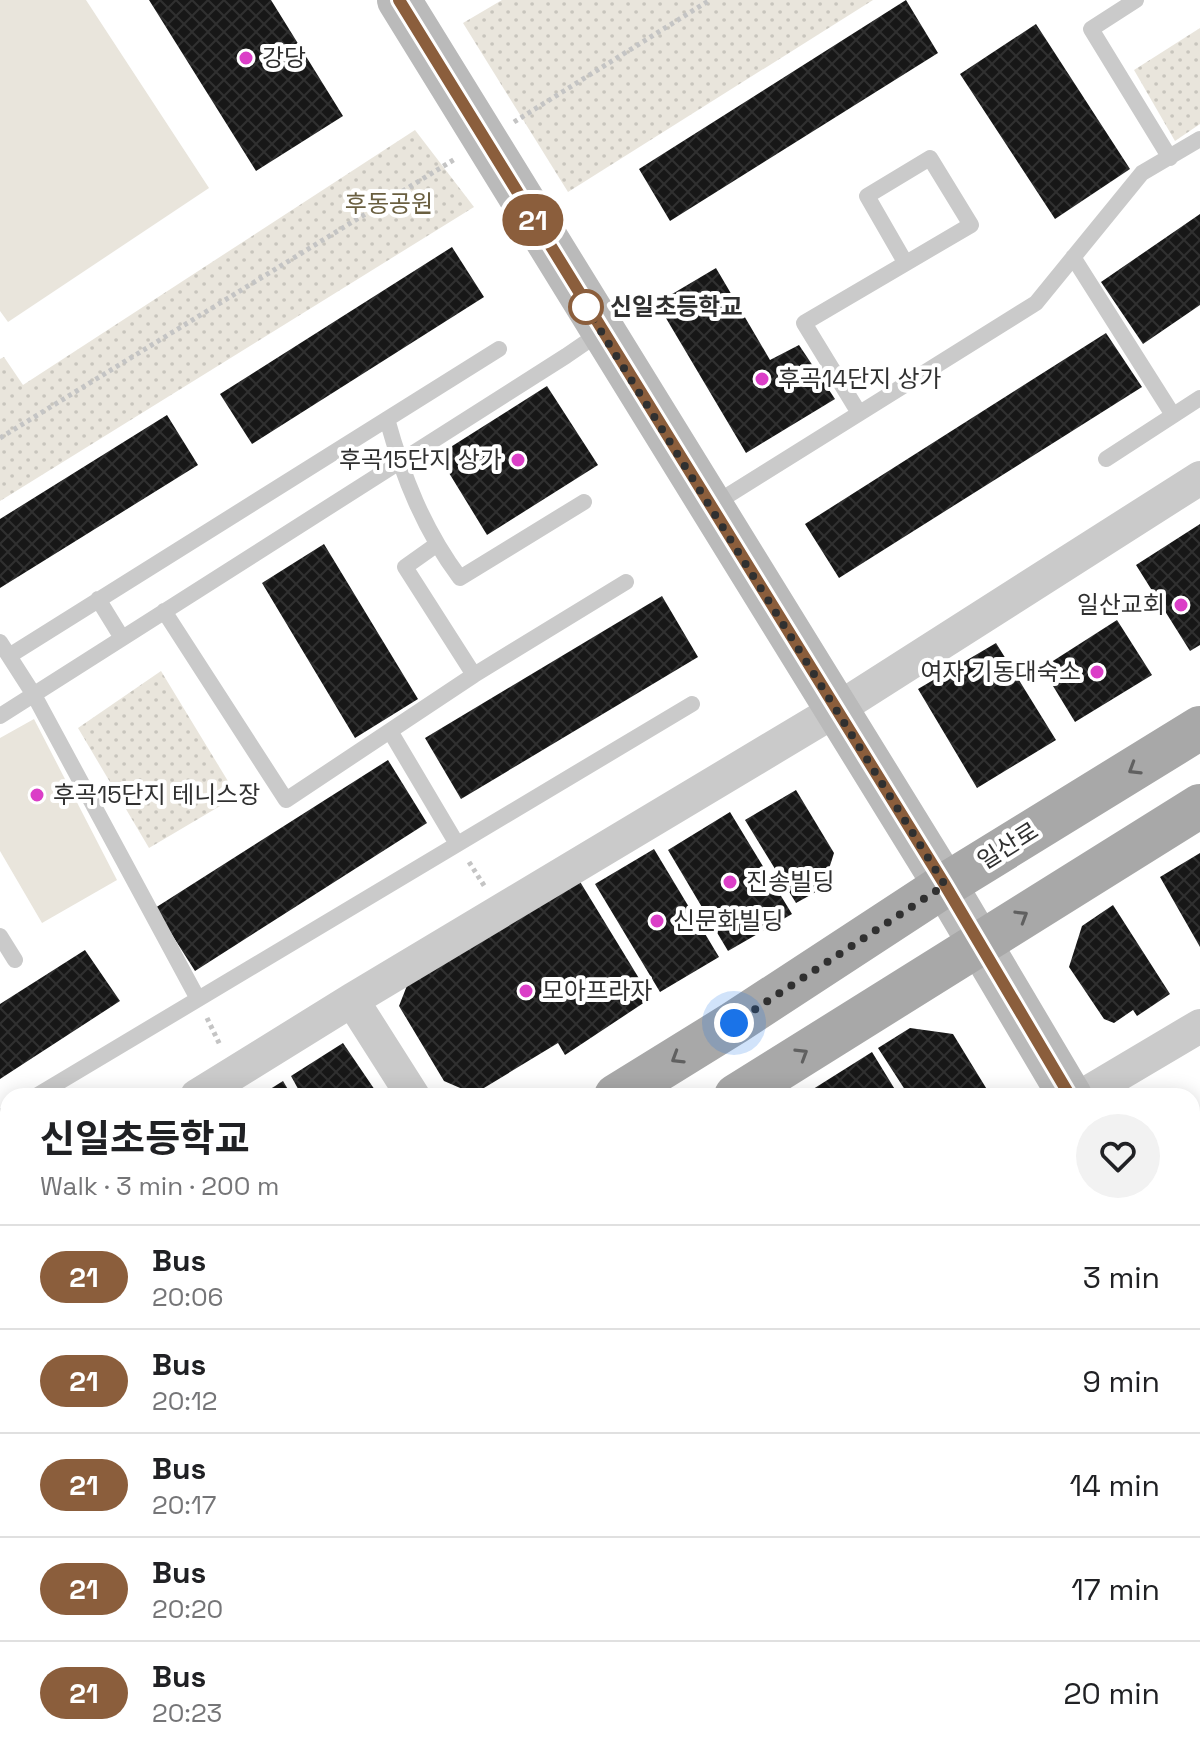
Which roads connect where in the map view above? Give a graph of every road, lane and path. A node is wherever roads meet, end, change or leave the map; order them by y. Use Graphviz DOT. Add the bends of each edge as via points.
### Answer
graph roads {
  1 [pos="399,0"];
  2 [pos="710,0"];
  3 [pos="1136,0"];
  4 [pos="513,123"];
  5 [pos="1200,139"];
  6 [pos="1170,158"];
  7 [pos="455,159"];
  8 [pos="1073,257"];
  9 [pos="905,262"];
  10 [pos="601,332"];
  11 [pos="499,349"];
  12 [pos="1200,398"];
  13 [pos="859,413"];
  14 [pos="1173,415"];
  15 [pos="387,419"];
  16 [pos="0,438"];
  17 [pos="1106,459"];
  18 [pos="399,463"];
  19 [pos="1200,478"];
  20 [pos="584,502"];
  21 [pos="709,507"];
  22 [pos="436,545"];
  23 [pos="626,582"];
  24 [pos="98,599"];
  25 [pos="164,611"];
  26 [pos="122,638"];
  27 [pos="5,649"];
  28 [pos="474,675"];
  29 [pos="34,695"];
  30 [pos="692,704"];
  31 [pos="836,710"];
  32 [pos="0,716"];
  33 [pos="1200,728"];
  34 [pos="390,731"];
  35 [pos="1200,806"];
  36 [pos="457,844"];
  37 [pos="945,885"];
  38 [pos="500,911"];
  39 [pos="0,936"];
  40 [pos="978,944"];
  41 [pos="15,960"];
  42 [pos="198,999"];
  43 [pos="352,1000"];
  44 [pos="1200,1026"];
  45 [pos="234,1073"];
  46 [pos="49,1088"];
  47 [pos="210,1088"];
  48 [pos="408,1088"];
  49 [pos="629,1088"];
  50 [pos="749,1088"];
  51 [pos="1065,1088"];
  52 [pos="1095,1088"];
  1 -- 10 [label="main road"];
  2 -- 4 [label="path"];
  3 -- 6 [label="lane" via="1091,29"];
  5 -- 6 [label="lane"];
  6 -- 8 [label="lane" via="1142,173"];
  7 -- 16 [label="path"];
  8 -- 13 [label="lane" via="1036,303"];
  8 -- 14 [label="lane"];
  9 -- 9 [label="lane" via="971,225 930,158 867,196"];
  9 -- 13 [label="lane" via="804,323"];
  10 -- 18 [label="lane"];
  10 -- 21 [label="main road"];
  11 -- 15 [label="lane"];
  12 -- 14 [label="lane"];
  13 -- 21 [label="lane"];
  14 -- 17 [label="lane"];
  15 -- 18 [label="lane"];
  15 -- 24 [label="lane"];
  18 -- 22 [label="lane"];
  18 -- 25 [label="lane"];
  19 -- 31 [label="street"];
  20 -- 22 [label="lane" via="460,578"];
  21 -- 31 [label="main road"];
  22 -- 28 [label="lane" via="405,567"];
  23 -- 28 [label="lane"];
  24 -- 26 [label="lane"];
  24 -- 27 [label="lane"];
  25 -- 26 [label="lane"];
  25 -- 34 [label="lane" via="286,800"];
  26 -- 29 [label="lane"];
  27 -- 29 [label="lane"];
  28 -- 34 [label="lane"];
  29 -- 32 [label="lane"];
  29 -- 42 [label="lane"];
  30 -- 36 [label="lane"];
  31 -- 37 [label="main road"];
  31 -- 38 [label="street"];
  33 -- 37 [label="main road, 일산로, one-way"];
  34 -- 36 [label="lane"];
  40 -- 35 [label="main road, one-way"];
  36 -- 38 [label="path"];
  36 -- 42 [label="lane"];
  37 -- 40 [label="main road"];
  37 -- 49 [label="main road, 일산로, one-way"];
  38 -- 43 [label="street"];
  39 -- 41 [label="lane"];
  50 -- 40 [label="main road, one-way"];
  40 -- 51 [label="main road"];
  42 -- 45 [label="path"];
  42 -- 46 [label="lane"];
  43 -- 45 [label="street"];
  43 -- 48 [label="street"];
  44 -- 52 [label="street"];
  45 -- 47 [label="street"];
}
